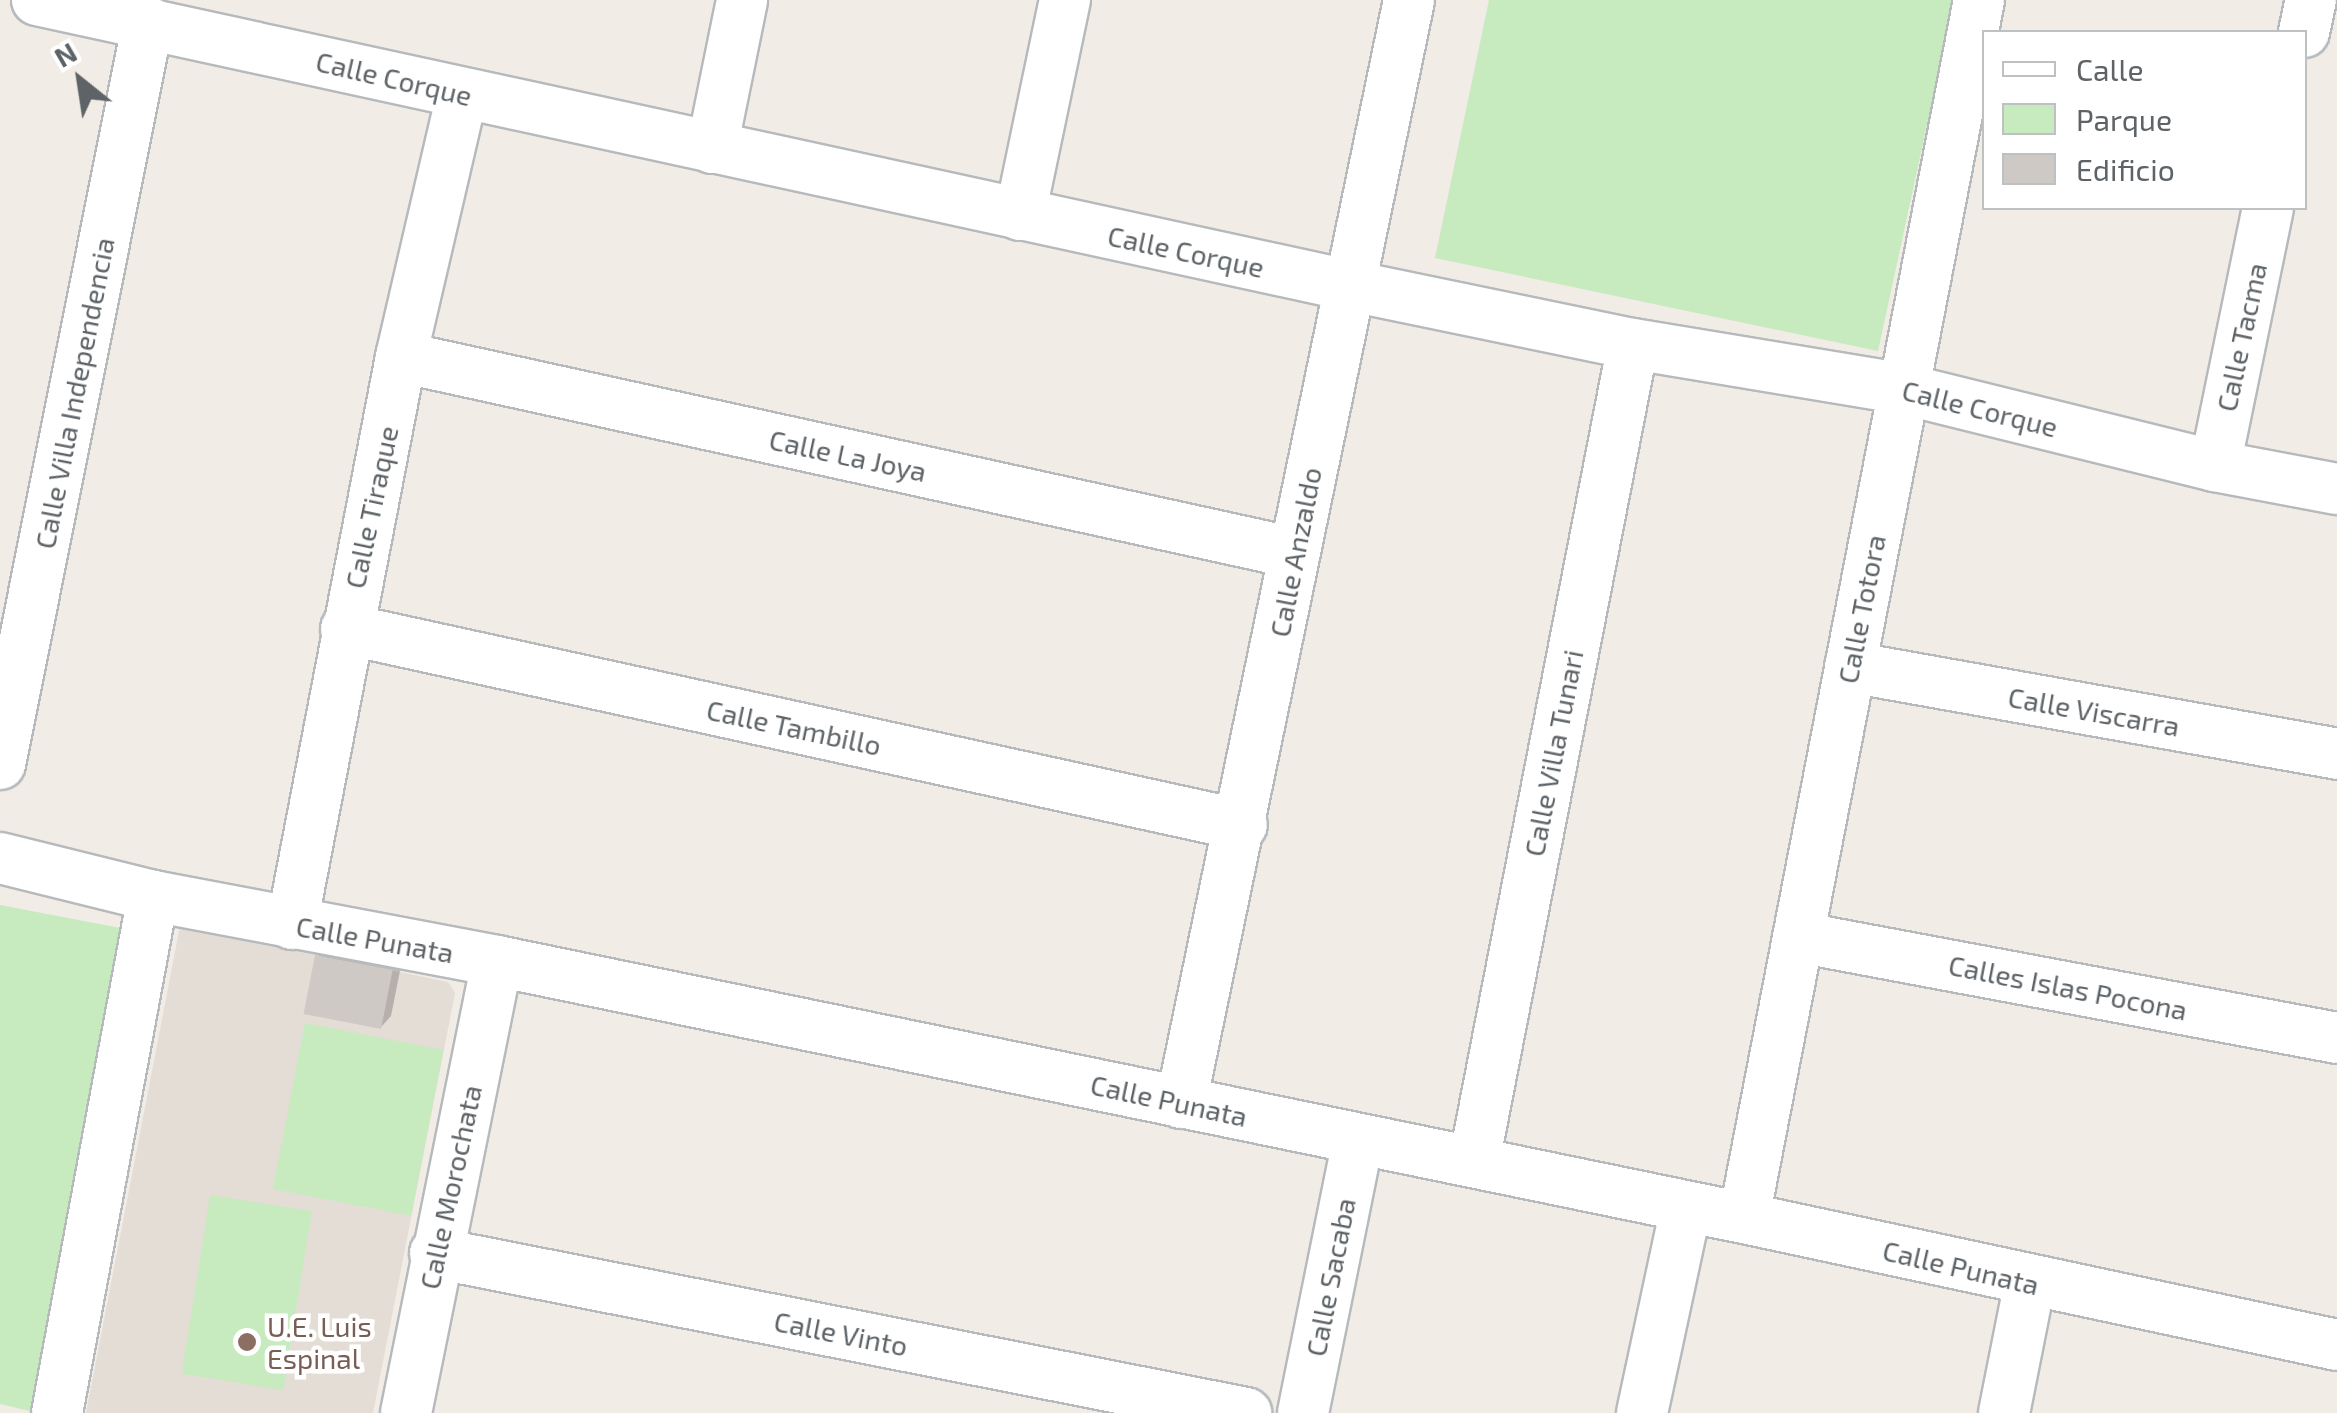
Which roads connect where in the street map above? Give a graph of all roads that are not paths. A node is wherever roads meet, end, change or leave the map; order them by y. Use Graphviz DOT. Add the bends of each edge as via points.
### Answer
graph roads {
  1 [pos="37,0"];
  2 [pos="742,0"];
  3 [pos="1065,0"];
  4 [pos="1409,0"];
  5 [pos="1979,0"];
  6 [pos="2310,0"];
  7 [pos="148,22"];
  8 [pos="2304,30"];
  9 [pos="462,94"];
  10 [pos="712,148"];
  11 [pos="2268,210"];
  12 [pos="1020,215"];
  13 [pos="1346,285"];
  14 [pos="1633,344"];
  15 [pos="401,357"];
  16 [pos="1904,388"];
  17 [pos="2215,466"];
  18 [pos="2337,488"];
  19 [pos="1295,553"];
  20 [pos="346,629"];
  21 [pos="1850,667"];
  22 [pos="2337,754"];
  23 [pos="0,764"];
  24 [pos="1242,825"];
  25 [pos="0,858"];
  26 [pos="153,896"];
  27 [pos="292,924"];
  28 [pos="1798,937"];
  29 [pos="497,961"];
  30 [pos="2337,1038"];
  31 [pos="1181,1103"];
  32 [pos="1358,1140"];
  33 [pos="1474,1162"];
  34 [pos="1686,1208"];
  35 [pos="1744,1218"];
  36 [pos="436,1253"];
  37 [pos="2030,1282"];
  38 [pos="2337,1345"];
  39 [pos="58,1413"];
  40 [pos="406,1413"];
  41 [pos="1246,1413"];
  42 [pos="1302,1413"];
  43 [pos="1642,1413"];
  44 [pos="2004,1413"];
  1 -- 7 [label="street, Calle Corque"];
  2 -- 10 [label="street"];
  3 -- 12 [label="street"];
  4 -- 13 [label="street, Calle Anzaldo"];
  5 -- 16 [label="street, Calle Totora"];
  6 -- 8 [label="street"];
  7 -- 9 [label="street, Calle Corque"];
  7 -- 23 [label="street, Calle Villa Independencia"];
  9 -- 10 [label="street, Calle Corque"];
  9 -- 15 [label="street, Calle Tiraque"];
  10 -- 12 [label="street, Calle Corque"];
  11 -- 17 [label="street, Calle Tacma"];
  12 -- 13 [label="street, Calle Corque"];
  13 -- 14 [label="street, Calle Corque"];
  13 -- 19 [label="street, Calle Anzaldo"];
  14 -- 16 [label="street, Calle Corque"];
  14 -- 33 [label="street, Calle Villa Tunari"];
  15 -- 19 [label="street, Calle La Joya"];
  15 -- 20 [label="street, Calle Tiraque"];
  16 -- 17 [label="street, Calle Corque"];
  16 -- 21 [label="street, Calle Totora"];
  17 -- 18 [label="street, Calle Corque"];
  19 -- 24 [label="street, Calle Anzaldo"];
  20 -- 24 [label="street, Calle Tambillo"];
  20 -- 27 [label="street, Calle Tiraque"];
  21 -- 22 [label="street, Calle Viscarra"];
  21 -- 28 [label="street, Calle Totora"];
  24 -- 31 [label="street, Calle Anzaldo"];
  25 -- 26 [label="street, Calle Punata"];
  26 -- 27 [label="street, Calle Punata"];
  26 -- 39 [label="street"];
  27 -- 29 [label="street, Calle Punata"];
  28 -- 30 [label="street, Calles Islas Pocona"];
  28 -- 35 [label="street, Calle Totora"];
  29 -- 31 [label="street, Calle Punata"];
  29 -- 36 [label="street, Calle Morochata"];
  31 -- 32 [label="street, Calle Punata"];
  32 -- 33 [label="street, Calle Punata"];
  32 -- 42 [label="street, Calle Sacaba"];
  33 -- 34 [label="street, Calle Punata"];
  34 -- 35 [label="street, Calle Punata"];
  34 -- 43 [label="street"];
  35 -- 37 [label="street, Calle Punata"];
  36 -- 40 [label="street, Calle Morochata"];
  36 -- 41 [label="street, Calle Vinto"];
  37 -- 38 [label="street, Calle Punata"];
  37 -- 44 [label="street"];
}
